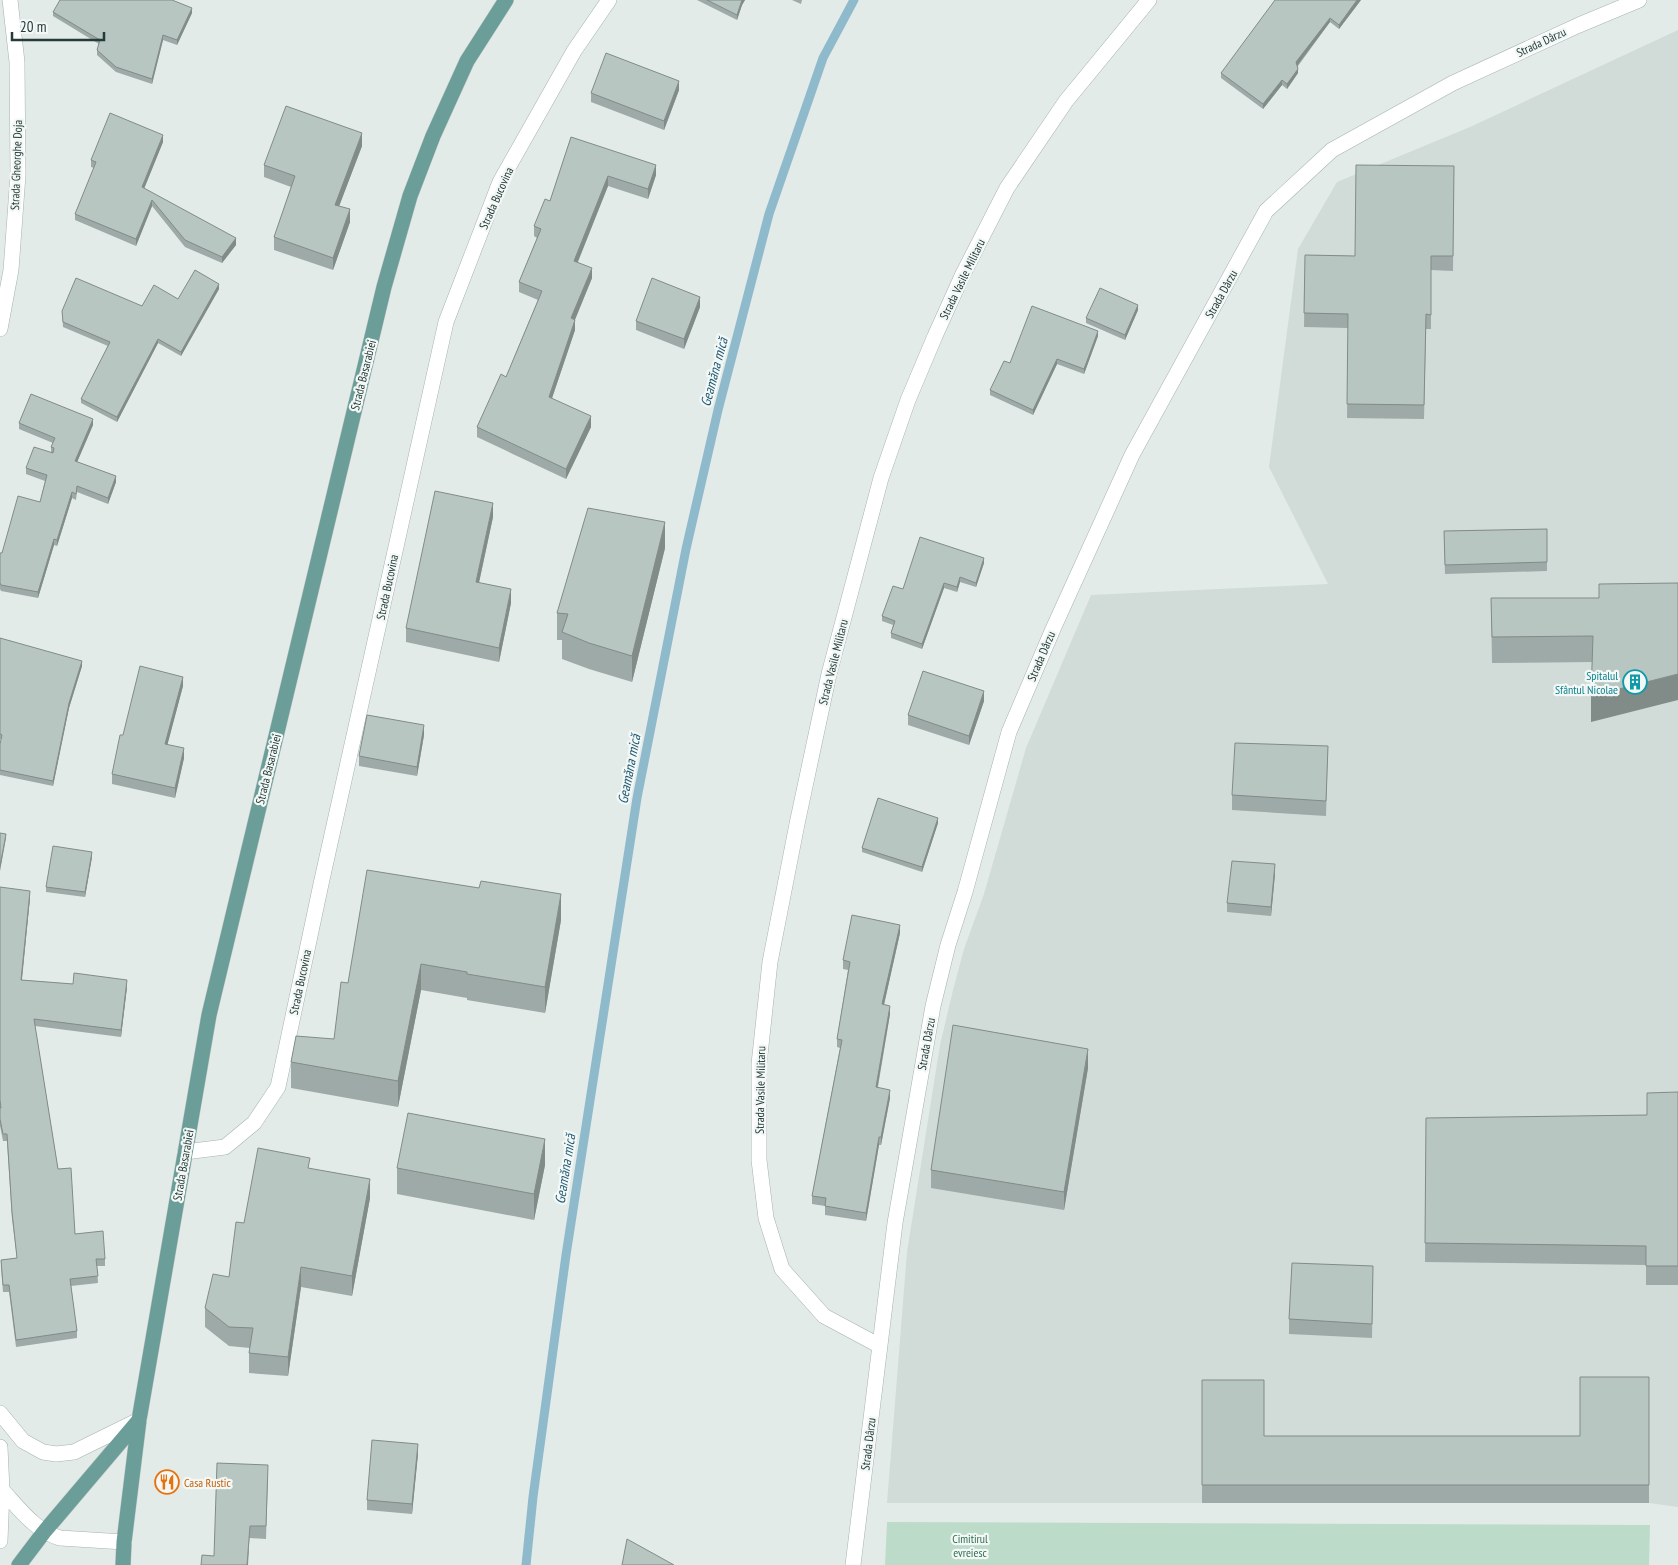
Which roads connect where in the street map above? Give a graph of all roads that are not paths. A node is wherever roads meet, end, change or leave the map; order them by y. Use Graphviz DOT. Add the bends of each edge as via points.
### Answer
graph roads {
  1 [pos="10,0"];
  2 [pos="506,0"];
  3 [pos="609,0"];
  4 [pos="1149,0"];
  5 [pos="1639,0"];
  6 [pos="0,329"];
  7 [pos="185,1152"];
  8 [pos="880,1346"];
  9 [pos="0,1413"];
  10 [pos="139,1420"];
  11 [pos="0,1447"];
  12 [pos="2,1490"];
  13 [pos="44,1532"];
  14 [pos="0,1541"];
  15 [pos="124,1542"];
  16 [pos="19,1565"];
  17 [pos="123,1565"];
  18 [pos="853,1565"];
  1 -- 6 [label="street, Strada Gheorghe Doja" via="17,62 18,175 11,270"];
  2 -- 7 [label="main road, Strada Basarabiei" via="467,61 433,136 410,196 384,287 209,1015"];
  3 -- 7 [label="street, Strada Bucovina" via="574,51 500,182 446,322 278,1087 254,1124 224,1147"];
  4 -- 8 [label="street, Strada Vasile Militaru" via="1066,101 1007,188 935,336 881,478 829,674 797,824 770,962 759,1064 759,1160 766,1218 782,1269 824,1316"];
  5 -- 8 [label="street, Strada Dârzu" via="1452,83 1332,150 1266,211 1132,455 1009,732 933,1006 895,1223"];
  7 -- 10 [label="main road, Strada Basarabiei"];
  8 -- 18 [label="street, Strada Dârzu"];
  9 -- 10 [label="street" via="23,1441 43,1452 56,1454 74,1452"];
  10 -- 13 [label="main road"];
  10 -- 15 [label="main road, Strada Basarabiei"];
  11 -- 12 [label="street"];
  12 -- 13 [label="street"];
  12 -- 14 [label="street"];
  13 -- 15 [label="street" via="60,1538"];
  13 -- 16 [label="main road"];
  15 -- 17 [label="main road, Strada Basarabiei"];
}
